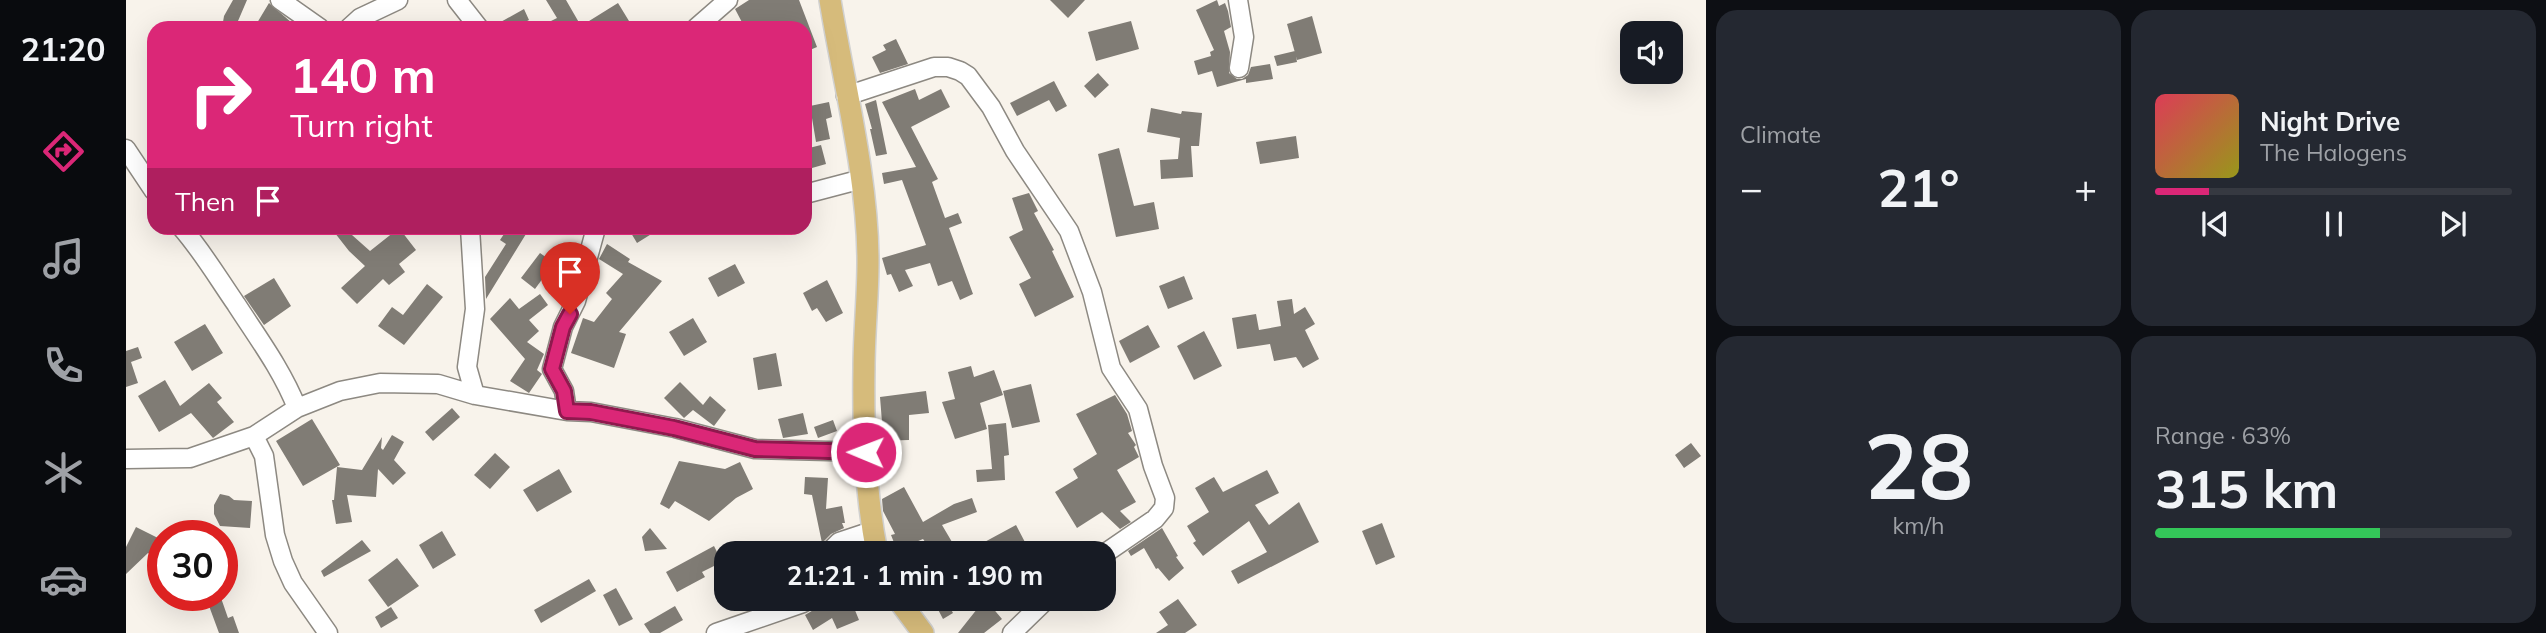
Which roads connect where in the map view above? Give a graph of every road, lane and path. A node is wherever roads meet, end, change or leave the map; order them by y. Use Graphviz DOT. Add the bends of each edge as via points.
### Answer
graph roads {
  1 [pos="280,0"];
  2 [pos="398,0"];
  3 [pos="457,0"];
  4 [pos="728,0"];
  5 [pos="830,0"];
  6 [pos="1238,0"];
  7 [pos="310,21"];
  8 [pos="357,21"];
  9 [pos="474,21"];
  10 [pos="703,21"];
  11 [pos="1239,68"];
  12 [pos="846,96"];
  13 [pos="126,149"];
  14 [pos="862,179"];
  15 [pos="147,180"];
  16 [pos="812,192"];
  17 [pos="188,235"];
  18 [pos="470,235"];
  19 [pos="594,235"];
  20 [pos="475,395"];
  21 [pos="297,408"];
  22 [pos="567,411"];
  23 [pos="254,436"];
  24 [pos="866,452"];
  25 [pos="126,459"];
  26 [pos="872,531"];
  27 [pos="842,541"];
  28 [pos="874,541"];
  29 [pos="1116,546"];
  30 [pos="782,611"];
  31 [pos="907,611"];
  32 [pos="1035,611"];
  33 [pos="328,633"];
  34 [pos="716,633"];
  35 [pos="923,633"];
  36 [pos="1012,633"];
  1 -- 7 [label="street"];
  2 -- 8 [label="street"];
  3 -- 9 [label="street"];
  4 -- 10 [label="street"];
  5 -- 12 [label="main road"];
  6 -- 11 [label="street" via="1244,37"];
  12 -- 14 [label="main road"];
  12 -- 29 [label="street" via="934,67 960,71 991,107 1069,230 1092,292 1111,368 1138,409 1165,498 1155,519"];
  13 -- 15 [label="street"];
  14 -- 16 [label="street"];
  14 -- 24 [label="main road" via="868,262"];
  17 -- 21 [label="street" via="274,361"];
  18 -- 20 [label="street" via="475,309 467,367"];
  19 -- 22 [label="street" via="552,369 564,391"];
  20 -- 21 [label="street" via="438,384 380,383 340,391"];
  20 -- 22 [label="street"];
  21 -- 23 [label="street"];
  22 -- 24 [label="street" via="674,428 755,449"];
  23 -- 25 [label="street" via="190,458"];
  23 -- 33 [label="street" via="264,456 283,561"];
  24 -- 26 [label="main road"];
  26 -- 27 [label="street"];
  26 -- 28 [label="main road"];
  30 -- 34 [label="street"];
  31 -- 35 [label="main road"];
  32 -- 36 [label="street"];
}
